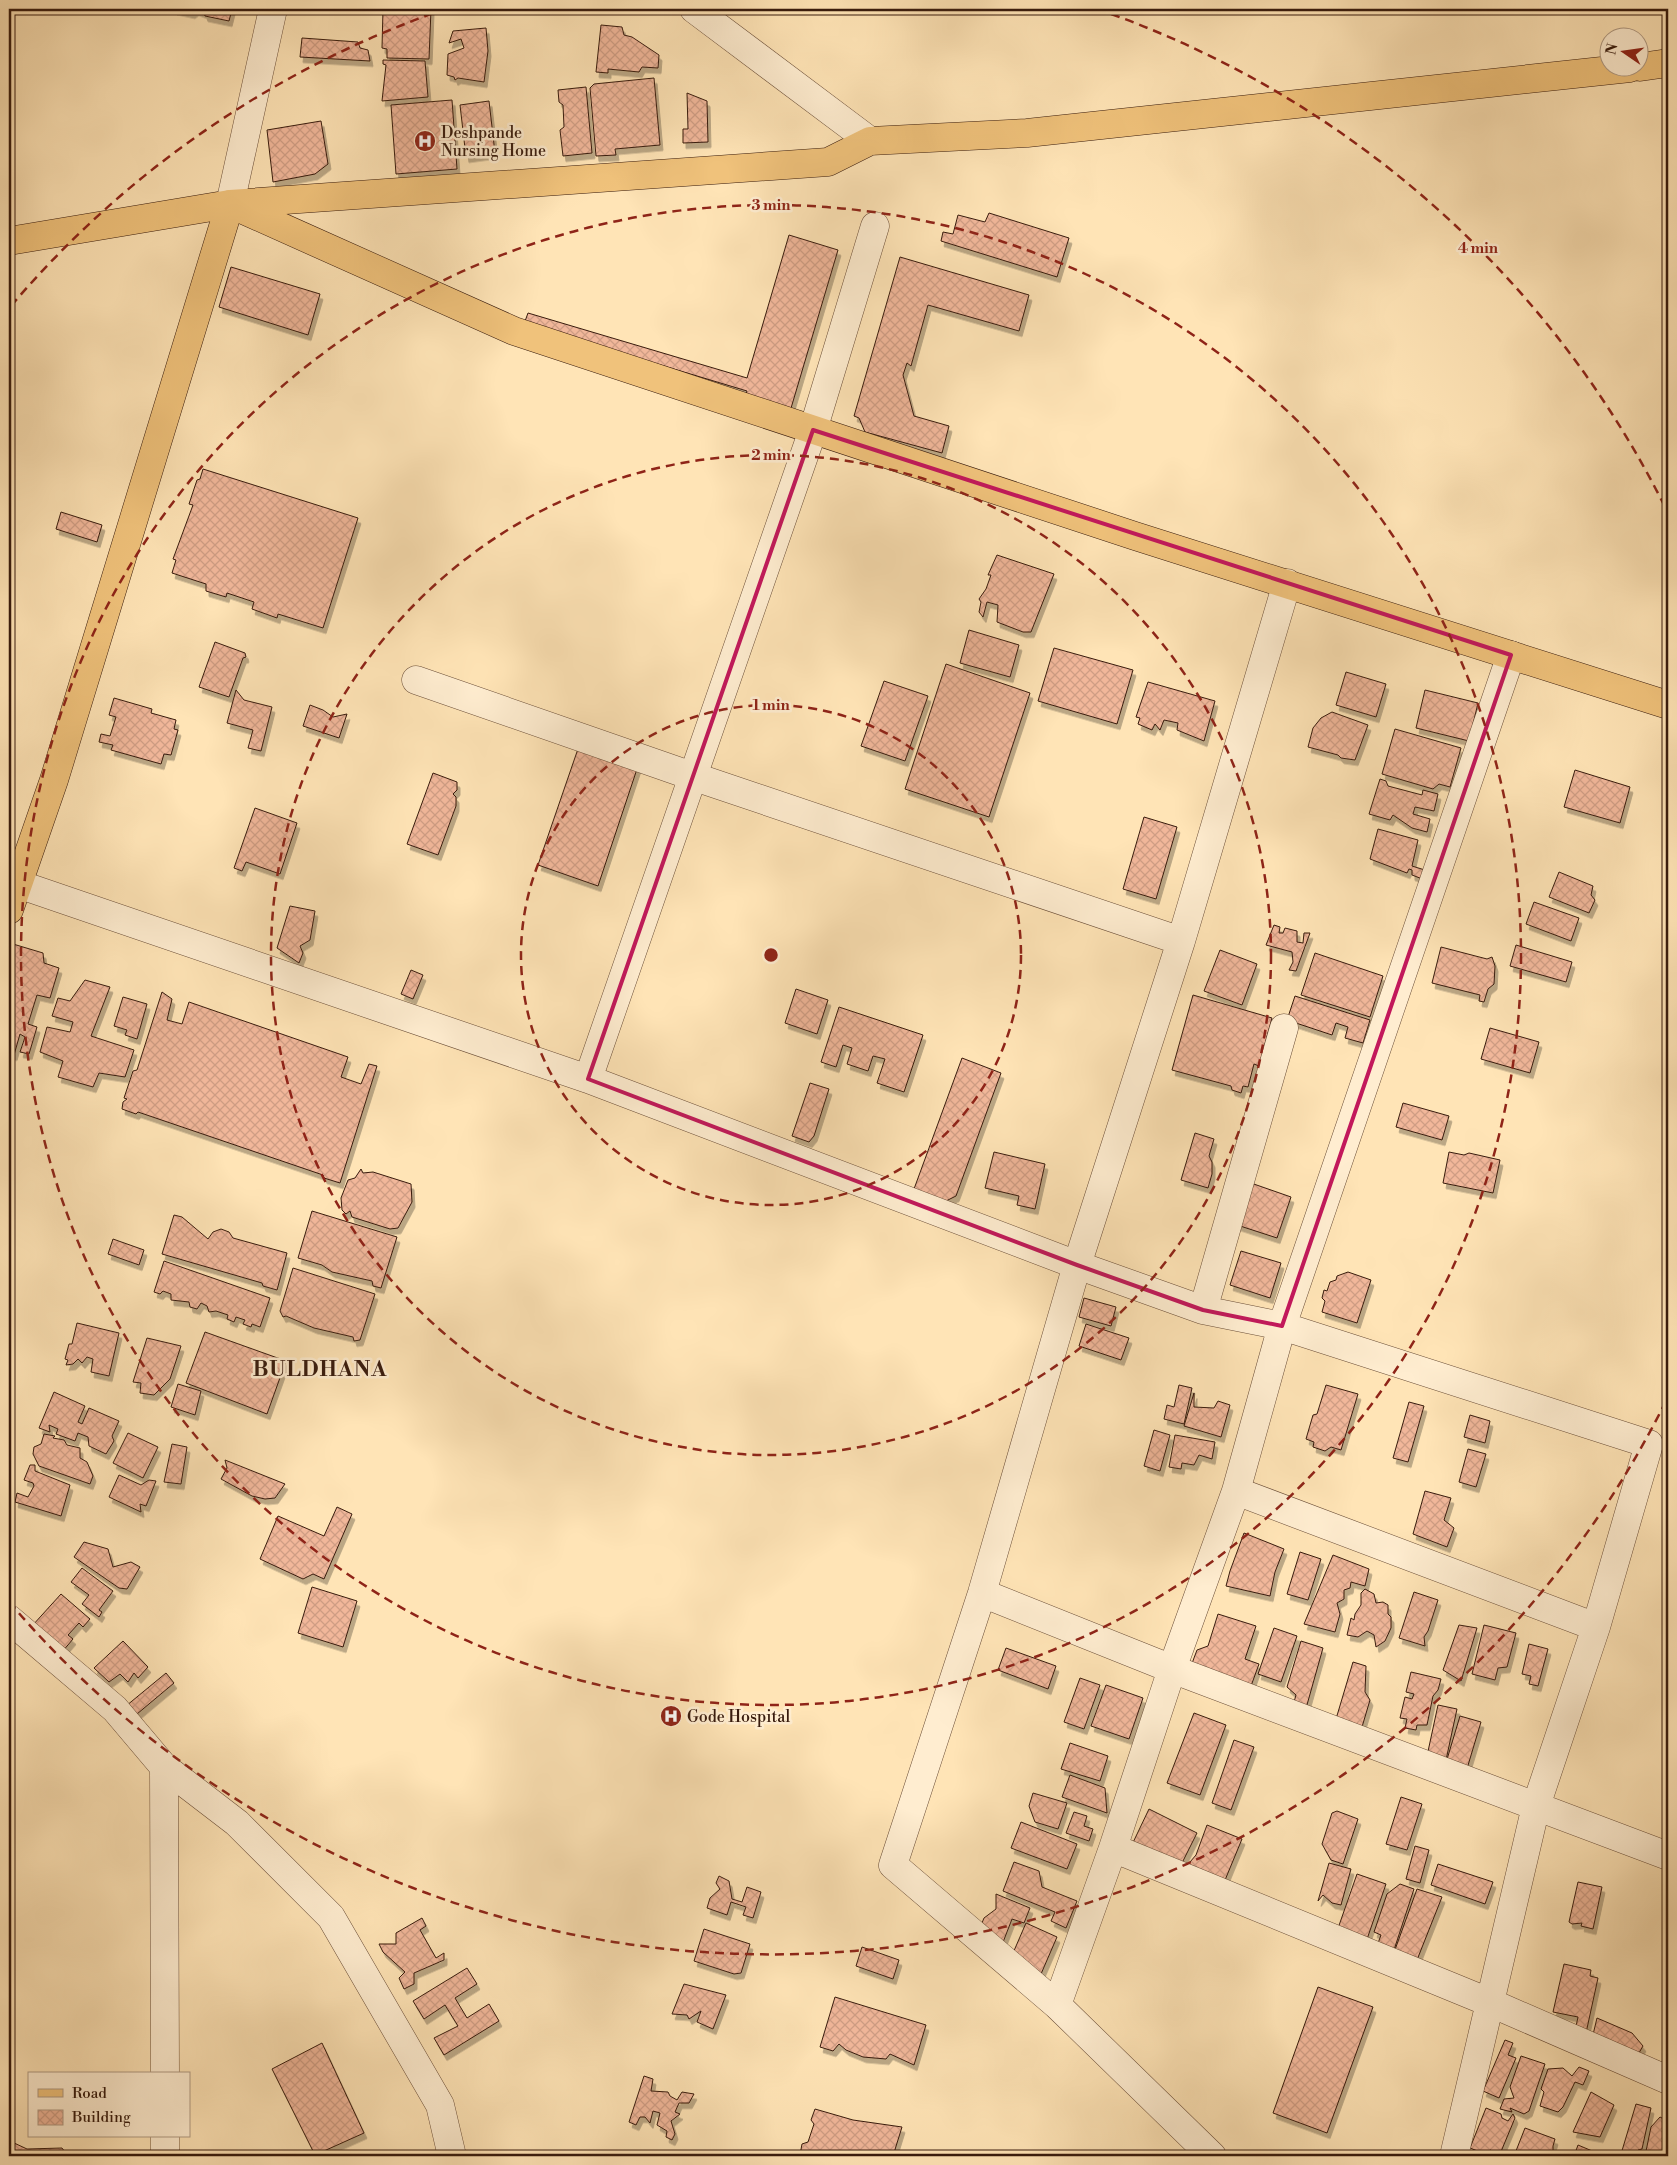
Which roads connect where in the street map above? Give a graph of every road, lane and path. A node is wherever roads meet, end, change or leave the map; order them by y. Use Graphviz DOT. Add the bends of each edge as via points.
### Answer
graph roads {
  1 [pos="273,9"];
  2 [pos="694,9"];
  3 [pos="1668,63"];
  4 [pos="1650,65"];
  5 [pos="1600,71"];
  6 [pos="870,141"];
  7 [pos="230,204"];
  8 [pos="875,226"];
  9 [pos="9,241"];
  10 [pos="813,430"];
  11 [pos="1286,583"];
  12 [pos="1511,655"];
  13 [pos="416,680"];
  14 [pos="1668,705"];
  15 [pos="692,776"];
  16 [pos="18,884"];
  17 [pos="9,910"];
  18 [pos="1181,941"];
  19 [pos="1284,1028"];
  20 [pos="588,1079"];
  21 [pos="1076,1265"];
  22 [pos="1203,1310"];
  23 [pos="1282,1326"];
  24 [pos="1236,1490"];
  25 [pos="982,1593"];
  26 [pos="9,1619"];
  27 [pos="1596,1627"];
  28 [pos="1172,1669"];
  29 [pos="164,1767"];
  30 [pos="1536,1806"];
  31 [pos="1113,1848"];
  32 [pos="1668,1856"];
  33 [pos="1491,2003"];
  34 [pos="1057,2006"];
  35 [pos="165,2072"];
  36 [pos="1668,2080"];
  37 [pos="165,2138"];
  38 [pos="165,2156"];
  39 [pos="452,2156"];
  40 [pos="1212,2156"];
  41 [pos="1454,2156"];
  1 -- 7 [label="street"];
  2 -- 6 [label="street"];
  3 -- 4 [label="main road"];
  5 -- 6 [label="main road" via="1027,133"];
  6 -- 7 [label="main road" via="828,162"];
  7 -- 9 [label="main road"];
  7 -- 10 [label="main road" via="514,331"];
  7 -- 16 [label="main road"];
  8 -- 10 [label="street"];
  10 -- 11 [label="main road"];
  10 -- 15 [label="street"];
  11 -- 12 [label="main road"];
  11 -- 18 [label="street"];
  12 -- 14 [label="main road"];
  12 -- 23 [label="street"];
  13 -- 15 [label="street"];
  15 -- 18 [label="street"];
  15 -- 20 [label="street"];
  16 -- 17 [label="main road"];
  16 -- 20 [label="street"];
  18 -- 21 [label="street"];
  19 -- 22 [label="street"];
  20 -- 21 [label="street"];
  21 -- 22 [label="street"];
  21 -- 25 [label="street"];
  22 -- 23 [label="street"];
  23 -- 24 [label="street"];
  23 -- 27 [label="street" via="1648,1444"];
  24 -- 27 [label="street"];
  24 -- 28 [label="street"];
  25 -- 28 [label="street"];
  25 -- 34 [label="street" via="893,1865"];
  26 -- 29 [label="street" via="115,1709"];
  27 -- 30 [label="street"];
  28 -- 30 [label="street"];
  28 -- 31 [label="street"];
  29 -- 35 [label="street"];
  29 -- 39 [label="street" via="237,1823 332,1917 440,2105"];
  30 -- 32 [label="street"];
  30 -- 33 [label="street"];
  31 -- 33 [label="street"];
  31 -- 34 [label="street"];
  33 -- 36 [label="street"];
  33 -- 41 [label="street"];
  34 -- 40 [label="street"];
  37 -- 38 [label="street"];
}
